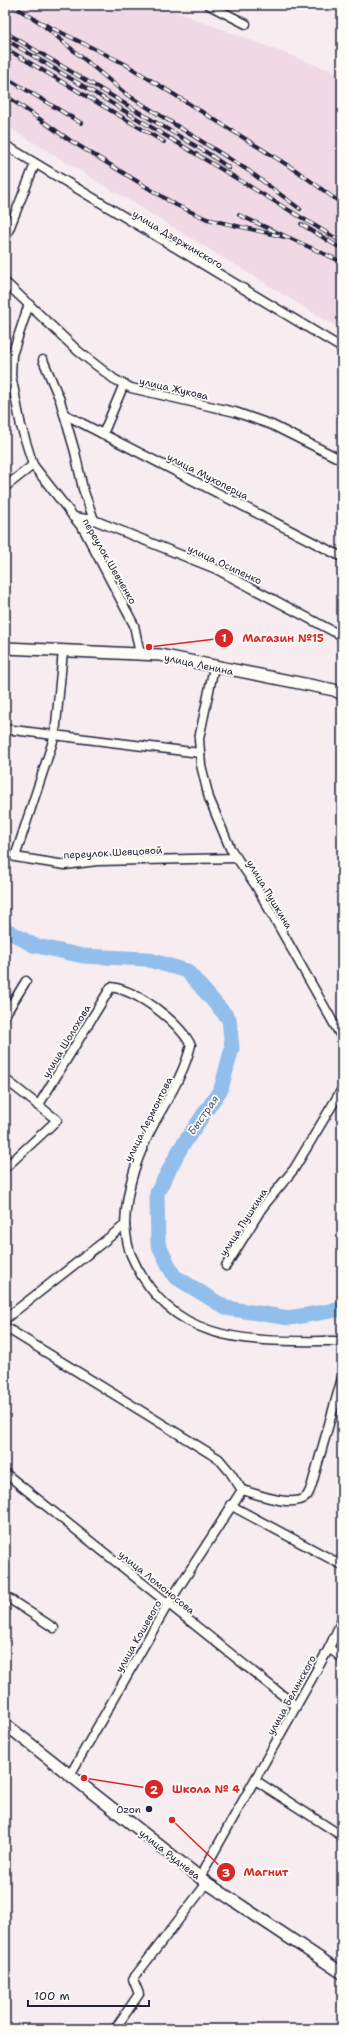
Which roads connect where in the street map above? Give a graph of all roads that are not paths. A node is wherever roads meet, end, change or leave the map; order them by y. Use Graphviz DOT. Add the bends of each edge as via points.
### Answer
graph roads {
  1 [pos="209,5"];
  2 [pos="246,24"];
  3 [pos="5,145"];
  4 [pos="35,164"];
  5 [pos="5,239"];
  6 [pos="5,282"];
  7 [pos="28,304"];
  8 [pos="342,348"];
  9 [pos="43,360"];
  10 [pos="124,384"];
  11 [pos="64,414"];
  12 [pos="103,434"];
  13 [pos="342,460"];
  14 [pos="33,465"];
  15 [pos="5,487"];
  16 [pos="73,517"];
  17 [pos="94,520"];
  18 [pos="342,557"];
  19 [pos="342,636"];
  20 [pos="5,648"];
  21 [pos="63,651"];
  22 [pos="140,654"];
  23 [pos="214,667"];
  24 [pos="342,694"];
  25 [pos="5,729"];
  26 [pos="55,735"];
  27 [pos="200,753"];
  28 [pos="237,858"];
  29 [pos="26,981"];
  30 [pos="111,987"];
  31 [pos="5,1015"];
  32 [pos="342,1038"];
  33 [pos="5,1079"];
  34 [pos="342,1089"];
  35 [pos="38,1106"];
  36 [pos="5,1168"];
  37 [pos="124,1225"];
  38 [pos="226,1266"];
  39 [pos="5,1319"];
  40 [pos="5,1327"];
  41 [pos="342,1341"];
  42 [pos="342,1378"];
  43 [pos="5,1473"];
  44 [pos="242,1490"];
  45 [pos="230,1505"];
  46 [pos="342,1565"];
  47 [pos="5,1596"];
  48 [pos="168,1604"];
  49 [pos="342,1620"];
  50 [pos="54,1628"];
  51 [pos="329,1648"];
  52 [pos="342,1658"];
  53 [pos="296,1706"];
  54 [pos="5,1724"];
  55 [pos="70,1775"];
  56 [pos="255,1780"];
  57 [pos="342,1836"];
  58 [pos="203,1880"];
  59 [pos="342,1973"];
  60 [pos="115,2029"];
  1 -- 2 [label="street"];
  3 -- 4 [label="street, улица Дзержинского"];
  4 -- 5 [label="street"];
  4 -- 8 [label="street, улица Дзержинского"];
  6 -- 7 [label="street, улица Жукова"];
  7 -- 10 [label="street, улица Жукова" via="78,351"];
  7 -- 14 [label="street, переулок Шевченко" via="12,355 11,375 21,426"];
  9 -- 11 [label="street"];
  10 -- 12 [label="street"];
  10 -- 13 [label="street, улица Жукова" via="158,396 235,412 272,425"];
  11 -- 12 [label="street, улица Мухоперца"];
  11 -- 17 [label="street" via="82,489"];
  12 -- 18 [label="street, улица Мухоперца"];
  14 -- 15 [label="street"];
  14 -- 16 [label="street, переулок Шевченко"];
  16 -- 17 [label="street, улица Осипенко"];
  16 -- 22 [label="street, переулок Шевченко" via="84,530 134,625"];
  17 -- 19 [label="street, улица Осипенко" via="216,569"];
  20 -- 21 [label="street, улица Ленина"];
  21 -- 22 [label="street, улица Ленина"];
  21 -- 26 [label="street"];
  22 -- 23 [label="street, улица Ленина" via="160,655"];
  23 -- 24 [label="street, улица Ленина" via="334,690"];
  23 -- 27 [label="street, улица Пушкина" via="199,738"];
  25 -- 26 [label="street"];
  26 -- 27 [label="street"];
  26 -- 28 [label="street, переулок Шевцовой" via="15,857 65,865 97,861"];
  27 -- 28 [label="street, улица Пушкина" via="209,798 230,848"];
  28 -- 32 [label="street, улица Пушкина" via="256,886"];
  29 -- 31 [label="street"];
  30 -- 35 [label="street, улица Шолохова"];
  30 -- 37 [label="street, улица Лермонтова" via="123,989 137,996 173,1022 185,1034 191,1045 175,1089 156,1121 131,1176"];
  33 -- 35 [label="street"];
  34 -- 38 [label="street, улица Пушкина" via="294,1169 262,1208"];
  35 -- 36 [label="street" via="57,1120"];
  37 -- 39 [label="street"];
  37 -- 41 [label="street" via="130,1254 148,1285 163,1304 184,1319 228,1336 272,1341"];
  40 -- 44 [label="street" via="219,1459"];
  42 -- 44 [label="street" via="307,1496 297,1501 285,1501"];
  43 -- 48 [label="street, улица Ломоносова"];
  44 -- 45 [label="street, улица Кошевого"];
  45 -- 46 [label="street"];
  45 -- 48 [label="street, улица Кошевого"];
  47 -- 50 [label="street"];
  48 -- 53 [label="street, улица Ломоносова"];
  48 -- 55 [label="street, улица Кошевого"];
  49 -- 51 [label="street, улица Белинского"];
  51 -- 52 [label="street"];
  51 -- 53 [label="street, улица Белинского"];
  53 -- 56 [label="street, улица Белинского"];
  54 -- 55 [label="street, улица Руднева"];
  55 -- 58 [label="street, улица Руднева"];
  56 -- 57 [label="street"];
  56 -- 58 [label="street, улица Белинского"];
  58 -- 59 [label="street, улица Руднева"];
  58 -- 60 [label="street, улица Белинского" via="133,1980 139,1994"];
}
